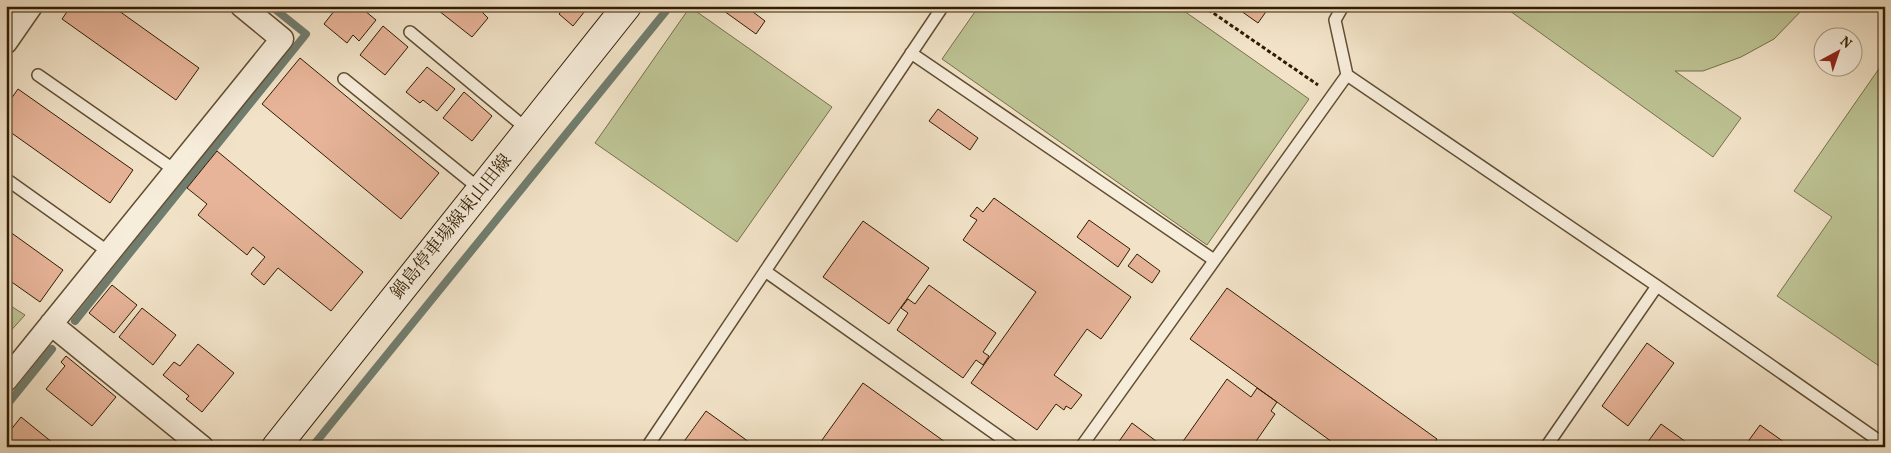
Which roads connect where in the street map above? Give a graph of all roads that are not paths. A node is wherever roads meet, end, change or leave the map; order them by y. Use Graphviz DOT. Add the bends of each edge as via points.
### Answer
graph roads {
  1 [pos="31,6"];
  2 [pos="242,6"];
  3 [pos="628,6"];
  4 [pos="942,6"];
  5 [pos="1343,6"];
  6 [pos="410,32"];
  7 [pos="6,42"];
  8 [pos="911,53"];
  9 [pos="38,75"];
  10 [pos="1346,75"];
  11 [pos="344,79"];
  12 [pos="528,131"];
  13 [pos="176,171"];
  14 [pos="6,179"];
  15 [pos="481,190"];
  16 [pos="110,253"];
  17 [pos="1214,260"];
  18 [pos="765,271"];
  19 [pos="1657,286"];
  20 [pos="51,324"];
  21 [pos="6,380"];
  22 [pos="1885,445"];
  23 [pos="202,447"];
  24 [pos="276,447"];
  25 [pos="646,447"];
  26 [pos="1014,447"];
  27 [pos="1081,447"];
  28 [pos="1546,447"];
  1 -- 7 [label="street"];
  2 -- 13 [label="street" via="282,39"];
  3 -- 12 [label="main road, 鍋島停車場線東山田線"];
  4 -- 8 [label="lane"];
  5 -- 10 [label="lane" via="1335,20"];
  6 -- 12 [label="lane"];
  8 -- 17 [label="lane"];
  8 -- 18 [label="lane"];
  9 -- 13 [label="lane"];
  10 -- 17 [label="lane"];
  10 -- 19 [label="lane"];
  11 -- 15 [label="lane"];
  12 -- 15 [label="main road, 鍋島停車場線東山田線"];
  13 -- 16 [label="street"];
  14 -- 16 [label="lane"];
  15 -- 24 [label="main road, 鍋島停車場線東山田線"];
  16 -- 20 [label="street"];
  17 -- 27 [label="lane"];
  18 -- 25 [label="lane"];
  18 -- 26 [label="lane"];
  19 -- 22 [label="lane"];
  19 -- 28 [label="lane"];
  20 -- 21 [label="street"];
  20 -- 23 [label="street"];
}
